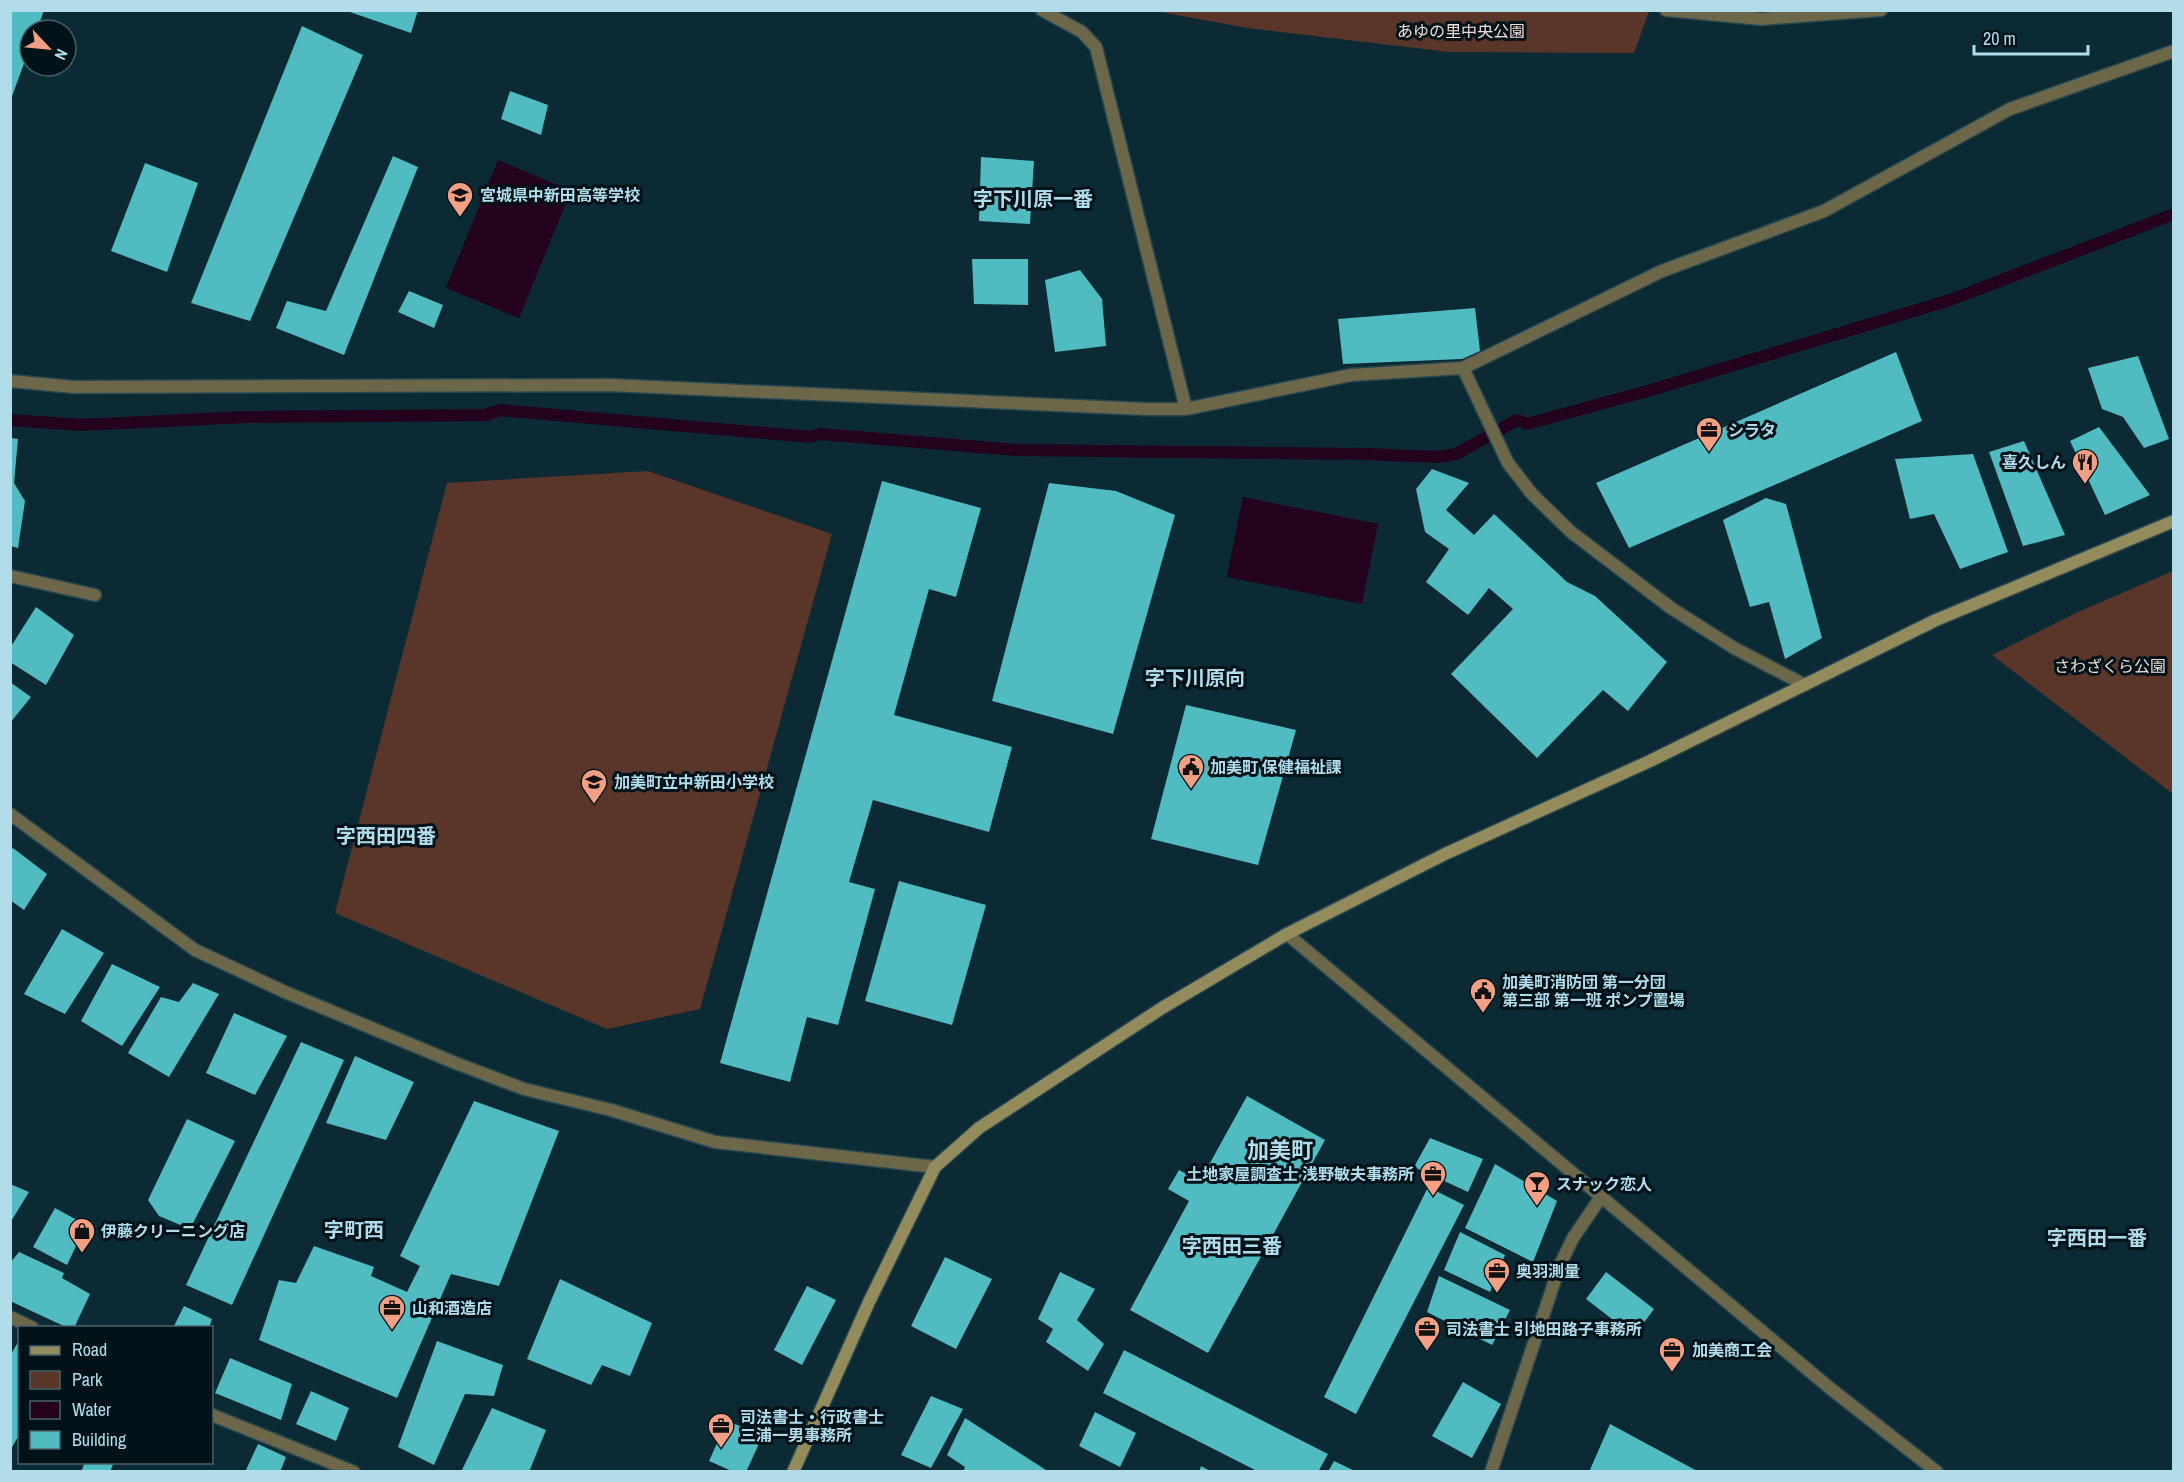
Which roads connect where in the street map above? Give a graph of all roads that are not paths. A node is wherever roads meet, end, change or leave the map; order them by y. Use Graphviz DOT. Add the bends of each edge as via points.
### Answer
graph roads {
  1 [pos="1042,10"];
  2 [pos="1666,10"];
  3 [pos="1881,10"];
  4 [pos="2174,51"];
  5 [pos="1463,368"];
  6 [pos="10,381"];
  7 [pos="1186,409"];
  8 [pos="2174,521"];
  9 [pos="10,576"];
  10 [pos="95,595"];
  11 [pos="1805,685"];
  12 [pos="10,814"];
  13 [pos="1287,934"];
  14 [pos="935,1167"];
  15 [pos="1601,1197"];
  16 [pos="10,1317"];
  17 [pos="29,1326"];
  18 [pos="213,1415"];
  19 [pos="354,1472"];
  20 [pos="793,1472"];
  21 [pos="1491,1472"];
  22 [pos="1937,1472"];
  1 -- 7 [label="street" via="1082,32 1096,47"];
  2 -- 3 [label="street" via="1761,20"];
  4 -- 5 [label="street" via="2010,109 1824,211 1662,271"];
  5 -- 7 [label="street" via="1351,375"];
  5 -- 11 [label="street" via="1505,456 1532,494 1571,532 1671,608 1734,648"];
  6 -- 7 [label="street" via="74,387 610,385"];
  8 -- 11 [label="street" via="1936,620"];
  9 -- 10 [label="street"];
  11 -- 13 [label="street" via="1445,854"];
  12 -- 14 [label="street" via="195,950 458,1064 524,1089 715,1142"];
  13 -- 14 [label="street" via="1162,1008 979,1128"];
  13 -- 15 [label="street"];
  14 -- 20 [label="street"];
  15 -- 21 [label="street" via="1560,1265"];
  15 -- 22 [label="street"];
  16 -- 17 [label="street"];
  18 -- 19 [label="street"];
}
